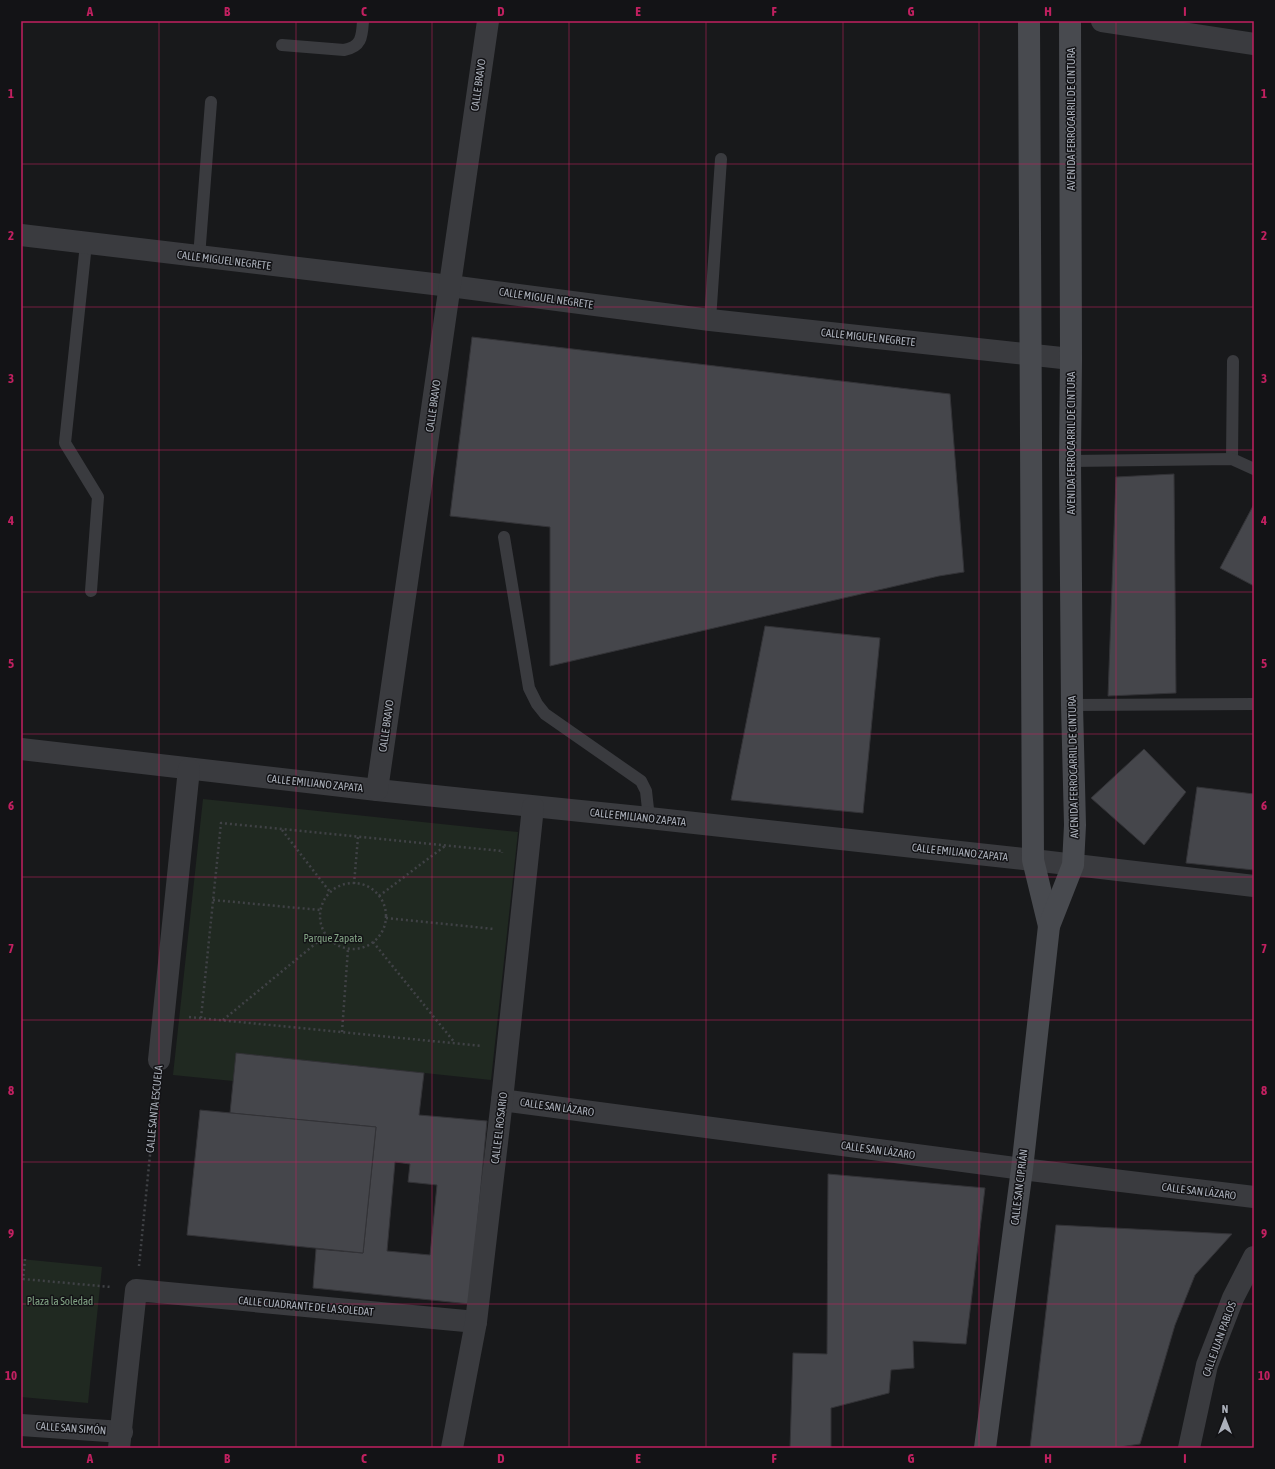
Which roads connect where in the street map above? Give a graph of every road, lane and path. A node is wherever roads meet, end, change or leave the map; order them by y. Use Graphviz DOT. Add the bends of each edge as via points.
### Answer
graph roads {
  1 [pos="363,21"];
  2 [pos="488,21"];
  3 [pos="1029,21"];
  4 [pos="1070,21"];
  5 [pos="1102,21"];
  6 [pos="1254,44"];
  7 [pos="282,45"];
  8 [pos="211,102"];
  9 [pos="721,159"];
  10 [pos="21,235"];
  11 [pos="86,244"];
  12 [pos="199,257"];
  13 [pos="450,286"];
  14 [pos="710,320"];
  15 [pos="1031,354"];
  16 [pos="1071,359"];
  17 [pos="1233,361"];
  18 [pos="1232,459"];
  19 [pos="1070,461"];
  20 [pos="1254,469"];
  21 [pos="504,537"];
  22 [pos="91,591"];
  23 [pos="1254,704"];
  24 [pos="1072,705"];
  25 [pos="21,749"];
  26 [pos="189,769"];
  27 [pos="377,790"];
  28 [pos="533,807"];
  29 [pos="649,818"];
  30 [pos="282,829"];
  31 [pos="358,837"];
  32 [pos="444,846"];
  33 [pos="501,859"];
  34 [pos="1033,860"];
  35 [pos="1073,865"];
  36 [pos="354,884"];
  37 [pos="1254,886"];
  38 [pos="330,892"];
  39 [pos="379,896"];
  40 [pos="213,900"];
  41 [pos="320,910"];
  42 [pos="386,918"];
  43 [pos="1049,926"];
  44 [pos="326,936"];
  45 [pos="494,937"];
  46 [pos="373,942"];
  47 [pos="348,949"];
  48 [pos="164,1014"];
  49 [pos="201,1018"];
  50 [pos="223,1020"];
  51 [pos="342,1032"];
  52 [pos="484,1038"];
  53 [pos="455,1044"];
  54 [pos="159,1060"];
  55 [pos="502,1100"];
  56 [pos="1022,1169"];
  57 [pos="1254,1197"];
  58 [pos="1254,1257"];
  59 [pos="25,1259"];
  60 [pos="22,1280"];
  61 [pos="136,1290"];
  62 [pos="476,1322"];
  63 [pos="21,1425"];
  64 [pos="121,1440"];
  65 [pos="452,1448"];
  66 [pos="985,1448"];
  67 [pos="1189,1448"];
  1 -- 7 [label="lane" via="359,43 352,48 344,50"];
  2 -- 13 [label="street, CALLE BRAVO"];
  3 -- 15 [label="street"];
  4 -- 16 [label="street, AVENIDA FERROCARRIL DE CINTURA"];
  5 -- 6 [label="street"];
  8 -- 12 [label="lane"];
  9 -- 14 [label="lane"];
  10 -- 11 [label="street, CALLE MIGUEL NEGRETE"];
  11 -- 12 [label="street, CALLE MIGUEL NEGRETE"];
  11 -- 22 [label="lane" via="66,443 98,497"];
  12 -- 13 [label="street, CALLE MIGUEL NEGRETE"];
  13 -- 14 [label="street, CALLE MIGUEL NEGRETE"];
  13 -- 27 [label="street, CALLE BRAVO"];
  14 -- 15 [label="street, CALLE MIGUEL NEGRETE"];
  15 -- 16 [label="street, CALLE MIGUEL NEGRETE"];
  15 -- 34 [label="street"];
  16 -- 19 [label="street, AVENIDA FERROCARRIL DE CINTURA"];
  17 -- 18 [label="lane"];
  18 -- 19 [label="lane"];
  18 -- 20 [label="lane"];
  19 -- 24 [label="street, AVENIDA FERROCARRIL DE CINTURA"];
  21 -- 29 [label="lane" via="529,688 537,704 545,714 641,781 646,791"];
  23 -- 24 [label="lane"];
  24 -- 35 [label="street, AVENIDA FERROCARRIL DE CINTURA" via="1075,825"];
  25 -- 26 [label="street, CALLE EMILIANO ZAPATA"];
  26 -- 27 [label="street, CALLE EMILIANO ZAPATA"];
  26 -- 48 [label="street, CALLE SANTA ESCUELA"];
  27 -- 28 [label="street, CALLE EMILIANO ZAPATA"];
  28 -- 29 [label="street, CALLE EMILIANO ZAPATA"];
  28 -- 55 [label="street, CALLE EL ROSARIO"];
  29 -- 34 [label="street, CALLE EMILIANO ZAPATA"];
  30 -- 31 [label="path"];
  30 -- 38 [label="path"];
  30 -- 40 [label="path" via="221,823"];
  31 -- 32 [label="path"];
  31 -- 36 [label="path"];
  32 -- 33 [label="path" via="502,851"];
  32 -- 39 [label="path"];
  34 -- 35 [label="street, CALLE EMILIANO ZAPATA"];
  34 -- 43 [label="street, CALLE SAN CIPRIÁN"];
  35 -- 37 [label="street, CALLE EMILIANO ZAPATA"];
  35 -- 43 [label="street, CALLE SAN CIPRIÁN"];
  36 -- 38 [label="path" via="346,884"];
  36 -- 39 [label="path" via="372,890"];
  38 -- 41 [label="path"];
  39 -- 42 [label="path"];
  40 -- 41 [label="path"];
  40 -- 49 [label="path"];
  41 -- 44 [label="path" via="322,928"];
  42 -- 45 [label="path" via="494,929"];
  42 -- 46 [label="path" via="380,936"];
  43 -- 56 [label="street, CALLE SAN CIPRIÁN"];
  44 -- 47 [label="path"];
  44 -- 50 [label="path"];
  46 -- 47 [label="path" via="357,949"];
  46 -- 53 [label="path"];
  47 -- 51 [label="path"];
  48 -- 49 [label="path"];
  48 -- 54 [label="street, CALLE SANTA ESCUELA"];
  49 -- 50 [label="path"];
  50 -- 51 [label="path"];
  51 -- 53 [label="path"];
  52 -- 53 [label="path" via="483,1046"];
  54 -- 61 [label="path, CALLE SANTA ESCUELA"];
  55 -- 56 [label="street, CALLE SAN LÁZARO"];
  55 -- 62 [label="street, CALLE EL ROSARIO"];
  56 -- 57 [label="street, CALLE SAN LÁZARO"];
  56 -- 66 [label="street, CALLE SAN CIPRIÁN"];
  58 -- 67 [label="street, CALLE JUAN PABLOS" via="1233,1298 1207,1365"];
  59 -- 60 [label="path"];
  60 -- 61 [label="path"];
  61 -- 62 [label="street, CALLE CUADRANTE DE LA SOLEDAT"];
  61 -- 64 [label="street"];
  62 -- 65 [label="street, CALLE EL ROSARIO"];
  63 -- 64 [label="street, CALLE SAN SIMÓN"];
}
